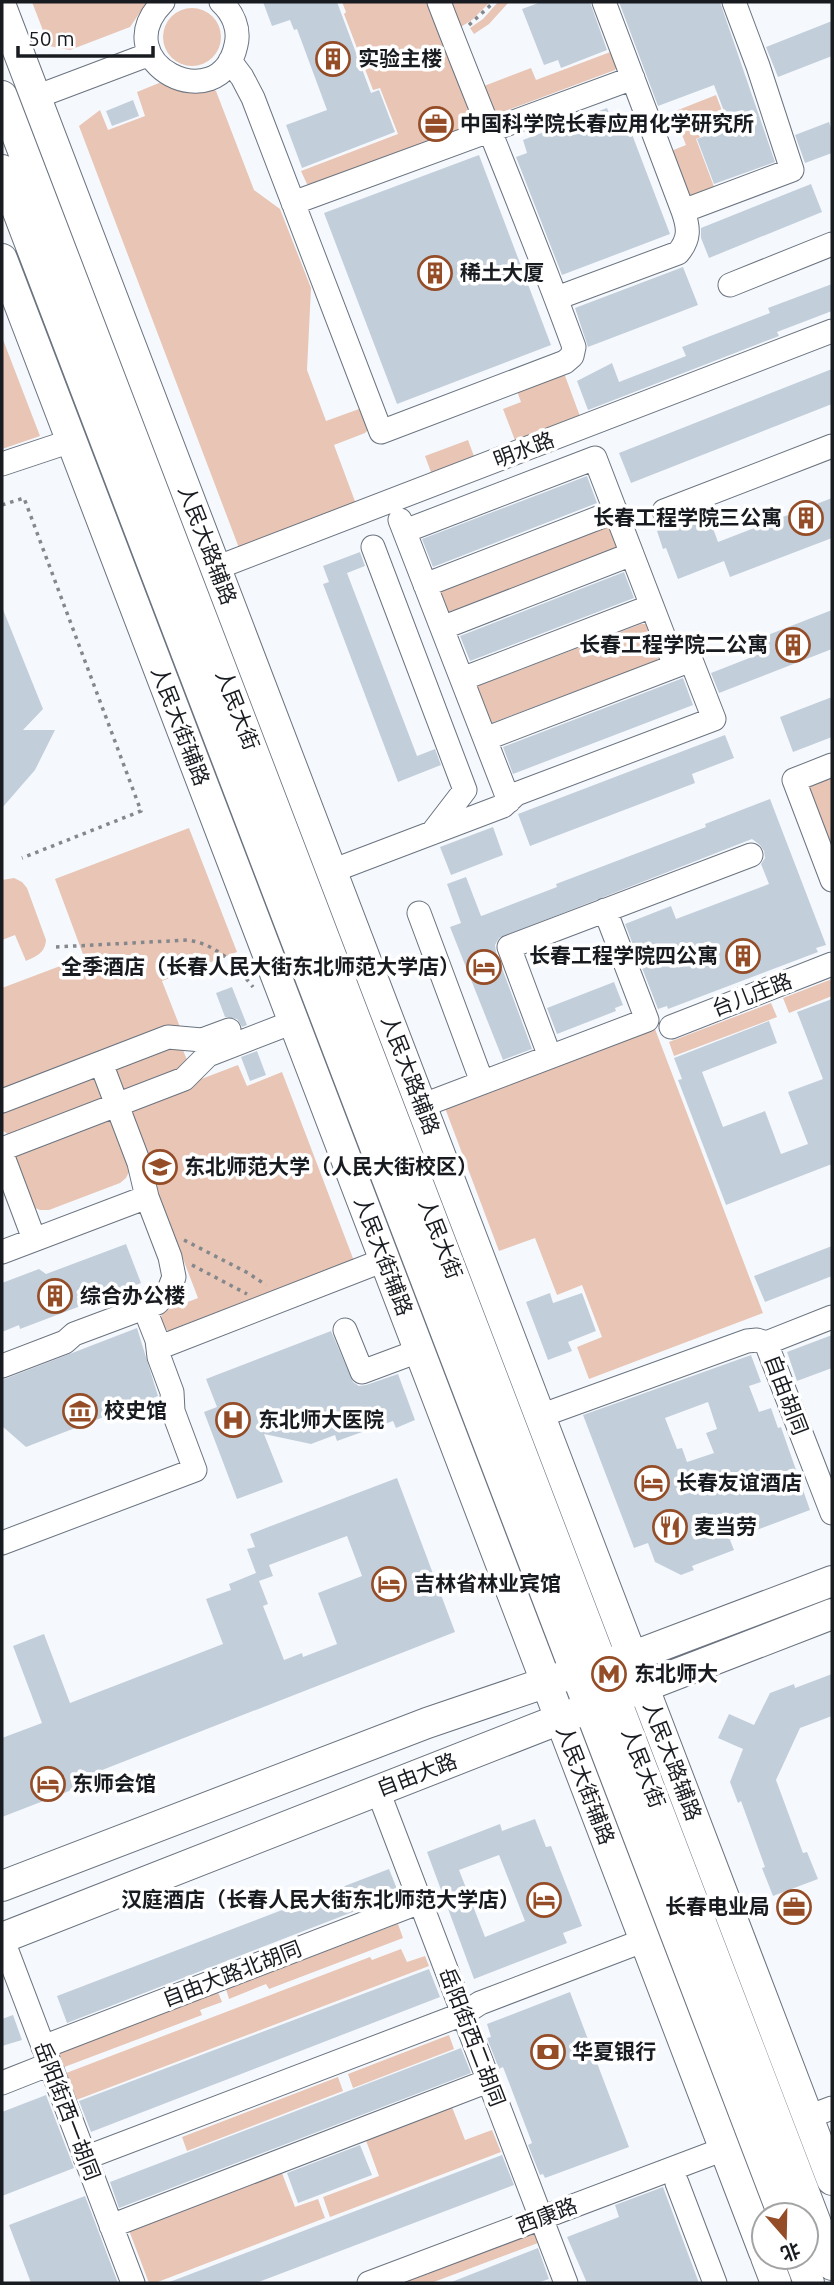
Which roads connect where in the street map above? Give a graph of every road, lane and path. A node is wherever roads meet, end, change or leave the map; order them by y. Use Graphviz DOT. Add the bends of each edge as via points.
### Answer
graph roads {
  1 [pos="163,2"];
  2 [pos="221,2"];
  3 [pos="439,2"];
  4 [pos="494,2"];
  5 [pos="604,2"];
  6 [pos="734,2"];
  7 [pos="2,9"];
  8 [pos="451,33"];
  9 [pos="150,54"];
  10 [pos="230,61"];
  11 [pos="633,78"];
  12 [pos="2,96"];
  13 [pos="36,97"];
  14 [pos="490,131"];
  15 [pos="2,170"];
  16 [pos="293,203"];
  17 [pos="683,211"];
  18 [pos="832,244"];
  19 [pos="2,260"];
  20 [pos="730,285"];
  21 [pos="556,298"];
  22 [pos="832,331"];
  23 [pos="71,440"];
  24 [pos="832,446"];
  25 [pos="2,464"];
  26 [pos="393,500"];
  27 [pos="2,505"];
  28 [pos="616,512"];
  29 [pos="664,512"];
  30 [pos="405,531"];
  31 [pos="373,547"];
  32 [pos="632,554"];
  33 [pos="216,568"];
  34 [pos="425,585"];
  35 [pos="652,606"];
  36 [pos="442,628"];
  37 [pos="676,666"];
  38 [pos="462,679"];
  39 [pos="485,739"];
  40 [pos="832,765"];
  41 [pos="509,801"];
  42 [pos="432,833"];
  43 [pos="751,855"];
  44 [pos="22,858"];
  45 [pos="332,872"];
  46 [pos="832,880"];
  47 [pos="605,910"];
  48 [pos="419,912"];
  49 [pos="57,947"];
  50 [pos="832,964"];
  51 [pos="285,1014"];
  52 [pos="671,1027"];
  53 [pos="550,1057"];
  54 [pos="101,1063"];
  55 [pos="482,1083"];
  56 [pos="2,1101"];
  57 [pos="117,1105"];
  58 [pos="421,1106"];
  59 [pos="2,1152"];
  60 [pos="147,1197"];
  61 [pos="159,1228"];
  62 [pos="34,1240"];
  63 [pos="2,1252"];
  64 [pos="170,1256"];
  65 [pos="384,1260"];
  66 [pos="275,1302"];
  67 [pos="144,1307"];
  68 [pos="832,1317"];
  69 [pos="345,1330"];
  70 [pos="766,1343"];
  71 [pos="158,1348"];
  72 [pos="405,1356"];
  73 [pos="2,1366"];
  74 [pos="540,1416"];
  75 [pos="832,1513"];
  76 [pos="2,1543"];
  77 [pos="832,1581"];
  78 [pos="832,1614"];
  79 [pos="632,1656"];
  80 [pos="589,1668"];
  81 [pos="546,1681"];
  82 [pos="644,1687"];
  83 [pos="602,1703"];
  84 [pos="560,1720"];
  85 [pos="378,1791"];
  86 [pos="2,1886"];
  87 [pos="420,1902"];
  88 [pos="2,1938"];
  89 [pos="645,1940"];
  90 [pos="463,2014"];
  91 [pos="46,2056"];
  92 [pos="488,2081"];
  93 [pos="2,2082"];
  94 [pos="820,2112"];
  95 [pos="724,2148"];
  96 [pos="85,2158"];
  97 [pos="832,2180"];
  98 [pos="677,2183"];
  99 [pos="778,2201"];
  100 [pos="750,2216"];
  101 [pos="541,2218"];
  102 [pos="111,2226"];
  103 [pos="832,2265"];
  104 [pos="133,2283"];
  105 [pos="369,2283"];
  106 [pos="566,2283"];
  107 [pos="715,2283"];
  1 -- 9 [label="street" via="149,21"];
  2 -- 10 [label="street" via="237,32"];
  3 -- 8 [label="street"];
  4 -- 8 [label="path" via="475,21"];
  5 -- 11 [label="street"];
  6 -- 17 [label="street" via="792,170"];
  7 -- 13 [label="main road, 人民大路辅路"];
  8 -- 14 [label="street"];
  9 -- 10 [label="street" via="163,72 184,81 206,79"];
  9 -- 13 [label="street"];
  10 -- 16 [label="street" via="253,98"];
  11 -- 14 [label="street"];
  11 -- 17 [label="street"];
  12 -- 80 [label="main road, 人民大街"];
  13 -- 33 [label="main road, 人民大路辅路"];
  14 -- 16 [label="street"];
  14 -- 21 [label="street"];
  15 -- 80 [label="main road, 人民大街"];
  16 -- 21 [label="street" via="381,432 565,362 575,347"];
  17 -- 21 [label="street" via="689,233 678,253"];
  18 -- 20 [label="street"];
  19 -- 23 [label="main road, 人民大街辅路"];
  22 -- 26 [label="street, 明水路"];
  23 -- 25 [label="street"];
  23 -- 51 [label="main road, 人民大街辅路"];
  24 -- 29 [label="street"];
  26 -- 30 [label="street"];
  26 -- 33 [label="street, 明水路"];
  27 -- 44 [label="path" via="24,498 141,811"];
  28 -- 30 [label="street" via="595,458"];
  28 -- 32 [label="street"];
  28 -- 34 [label="street"];
  30 -- 34 [label="street"];
  31 -- 42 [label="street" via="465,790"];
  32 -- 35 [label="street"];
  32 -- 36 [label="street"];
  33 -- 45 [label="main road, 人民大路辅路"];
  34 -- 36 [label="street"];
  35 -- 37 [label="street"];
  35 -- 38 [label="street"];
  36 -- 38 [label="street"];
  37 -- 39 [label="street"];
  37 -- 41 [label="street" via="691,660 714,719 516,794"];
  38 -- 39 [label="street"];
  39 -- 41 [label="street"];
  40 -- 46 [label="street" via="794,780"];
  41 -- 42 [label="street"];
  42 -- 45 [label="street"];
  43 -- 47 [label="street"];
  45 -- 58 [label="main road, 人民大路辅路"];
  47 -- 53 [label="street" via="509,947"];
  47 -- 53 [label="street" via="647,1020"];
  48 -- 55 [label="street"];
  49 -- 51 [label="path" via="188,940 208,943"];
  50 -- 52 [label="street, 台儿庄路"];
  51 -- 54 [label="street" via="202,1040 168,1037"];
  51 -- 57 [label="street" via="208,1055 184,1079"];
  51 -- 65 [label="main road, 人民大街辅路"];
  53 -- 55 [label="street"];
  54 -- 56 [label="street"];
  54 -- 57 [label="street"];
  55 -- 58 [label="street"];
  57 -- 59 [label="street"];
  57 -- 60 [label="street"];
  58 -- 74 [label="main road, 人民大路辅路"];
  59 -- 62 [label="street"];
  60 -- 61 [label="street"];
  60 -- 62 [label="street"];
  61 -- 64 [label="street"];
  61 -- 66 [label="path" via="235,1266"];
  62 -- 63 [label="street"];
  64 -- 66 [label="path"];
  64 -- 67 [label="street" via="174,1277 168,1292"];
  65 -- 66 [label="street"];
  65 -- 81 [label="main road, 人民大街辅路"];
  66 -- 71 [label="street"];
  67 -- 71 [label="street"];
  67 -- 73 [label="street"];
  68 -- 70 [label="street, 自由胡同"];
  69 -- 72 [label="street" via="362,1372"];
  70 -- 74 [label="street" via="747,1341"];
  70 -- 75 [label="street, 自由胡同"];
  71 -- 76 [label="street" via="173,1411 195,1470"];
  74 -- 79 [label="main road, 人民大路辅路"];
  77 -- 79 [label="main road"];
  78 -- 82 [label="main road, 自由大路"];
  79 -- 80 [label="main road"];
  79 -- 82 [label="main road, 人民大路辅路"];
  80 -- 81 [label="main road"];
  80 -- 83 [label="main road, 人民大街"];
  81 -- 84 [label="main road, 人民大街辅路"];
  81 -- 86 [label="main road"];
  82 -- 83 [label="main road, 自由大路"];
  82 -- 94 [label="main road, 人民大路辅路"];
  83 -- 84 [label="main road, 自由大路"];
  83 -- 99 [label="main road, 人民大街"];
  83 -- 103 [label="main road, 人民大街"];
  84 -- 85 [label="main road, 自由大路"];
  84 -- 89 [label="main road, 人民大街辅路"];
  85 -- 87 [label="street, 岳阳街西二胡同"];
  85 -- 88 [label="main road, 自由大路"];
  87 -- 90 [label="street, 岳阳街西二胡同"];
  87 -- 91 [label="street, 自由大路北胡同"];
  88 -- 91 [label="street, 岳阳街西一胡同"];
  89 -- 90 [label="street" via="480,2003"];
  89 -- 95 [label="main road, 人民大街辅路"];
  90 -- 92 [label="street, 岳阳街西二胡同"];
  90 -- 96 [label="street"];
  91 -- 93 [label="street, 自由大路北胡同"];
  91 -- 96 [label="street, 岳阳街西一胡同"];
  92 -- 101 [label="street, 岳阳街西二胡同"];
  92 -- 102 [label="street"];
  94 -- 97 [label="main road, 人民大路辅路"];
  95 -- 100 [label="main road, 人民大街辅路"];
  95 -- 101 [label="street, 西康路"];
  96 -- 102 [label="street, 岳阳街西一胡同"];
  98 -- 107 [label="street"];
  101 -- 105 [label="street, 西康路"];
  101 -- 106 [label="street, 岳阳街西二胡同"];
  102 -- 104 [label="street, 岳阳街西一胡同"];
}
